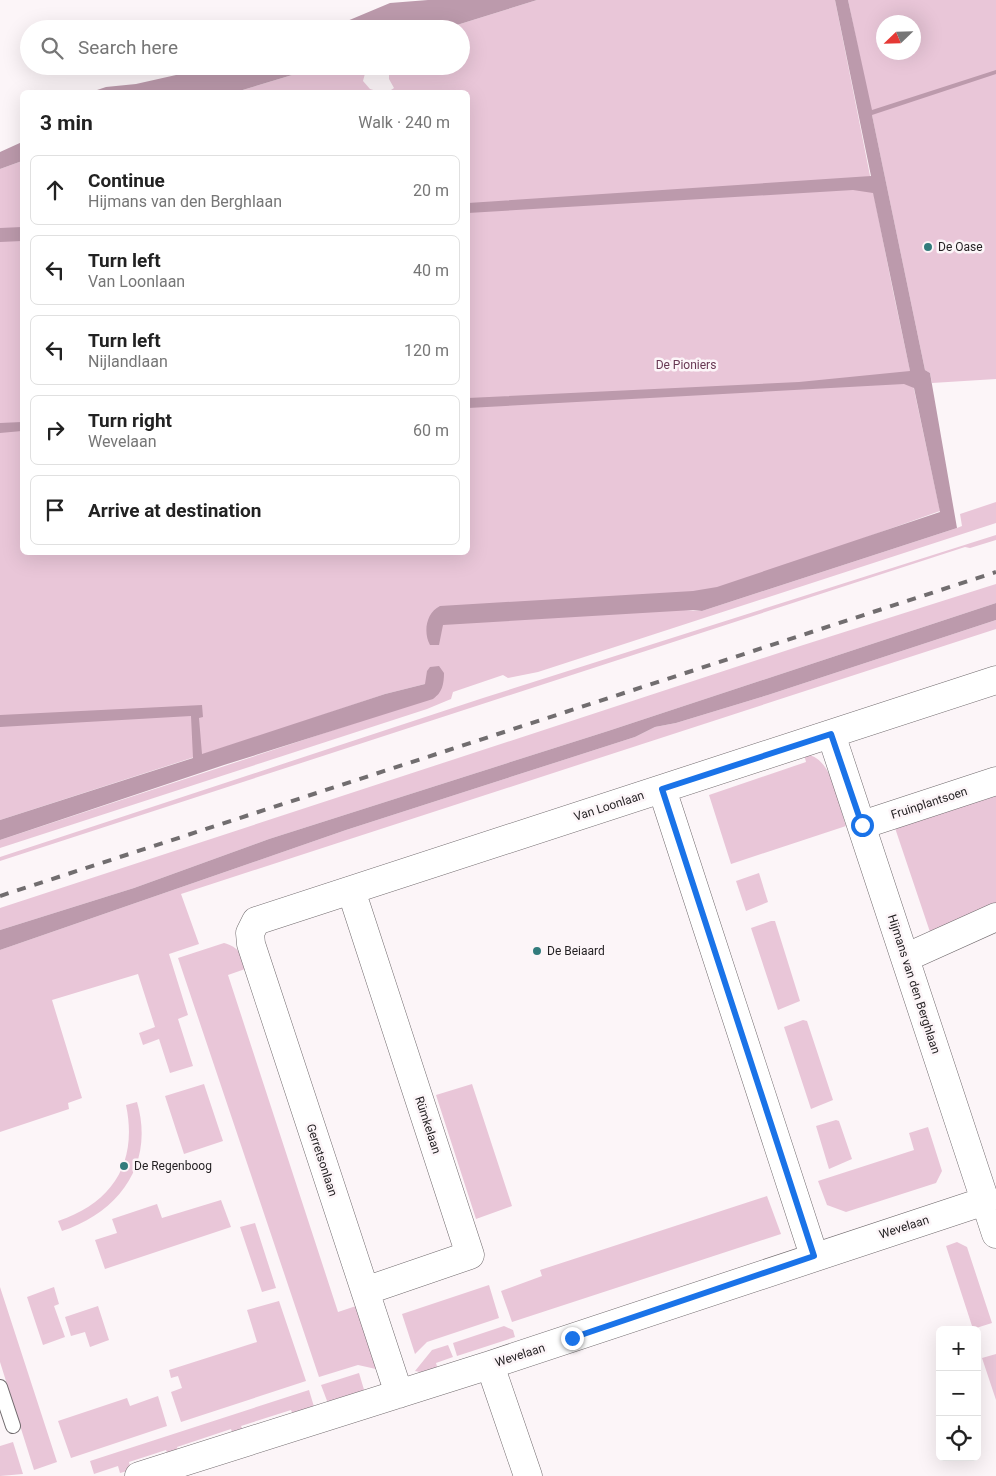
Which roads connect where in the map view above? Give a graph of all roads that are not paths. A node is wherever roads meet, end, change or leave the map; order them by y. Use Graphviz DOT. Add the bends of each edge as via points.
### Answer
graph roads {
  1 [pos="996,680"];
  2 [pos="831,734"];
  3 [pos="996,782"];
  4 [pos="662,789"];
  5 [pos="862,825"];
  6 [pos="352,890"];
  7 [pos="996,917"];
  8 [pos="252,926"];
  9 [pos="905,958"];
  10 [pos="987,1189"];
  11 [pos="996,1234"];
  12 [pos="814,1256"];
  13 [pos="365,1291"];
  14 [pos="490,1365"];
  15 [pos="0,1387"];
  16 [pos="399,1394"];
  17 [pos="13,1426"];
  18 [pos="139,1476"];
  19 [pos="528,1476"];
  1 -- 2 [label="street, Van Loonlaan"];
  2 -- 4 [label="street, Van Loonlaan"];
  2 -- 5 [label="street, Hijmans van den Berghlaan"];
  3 -- 5 [label="street, Fruinplantsoen"];
  4 -- 6 [label="street, Van Loonlaan"];
  4 -- 12 [label="street"];
  5 -- 9 [label="street, Hijmans van den Berghlaan"];
  6 -- 8 [label="street, Van Loonlaan" via="256,921"];
  6 -- 13 [label="street, Rümkelaan" via="470,1255"];
  7 -- 9 [label="street"];
  8 -- 13 [label="street, Gerretsonlaan" via="251,944"];
  9 -- 10 [label="street, Hijmans van den Berghlaan"];
  10 -- 11 [label="street, Hijmans van den Berghlaan"];
  10 -- 12 [label="street, Wevelaan"];
  12 -- 14 [label="street, Wevelaan"];
  13 -- 16 [label="street, Gerretsonlaan"];
  14 -- 16 [label="street, Wevelaan"];
  14 -- 19 [label="street"];
  15 -- 17 [label="lane"];
  16 -- 18 [label="street, Wevelaan"];
}
